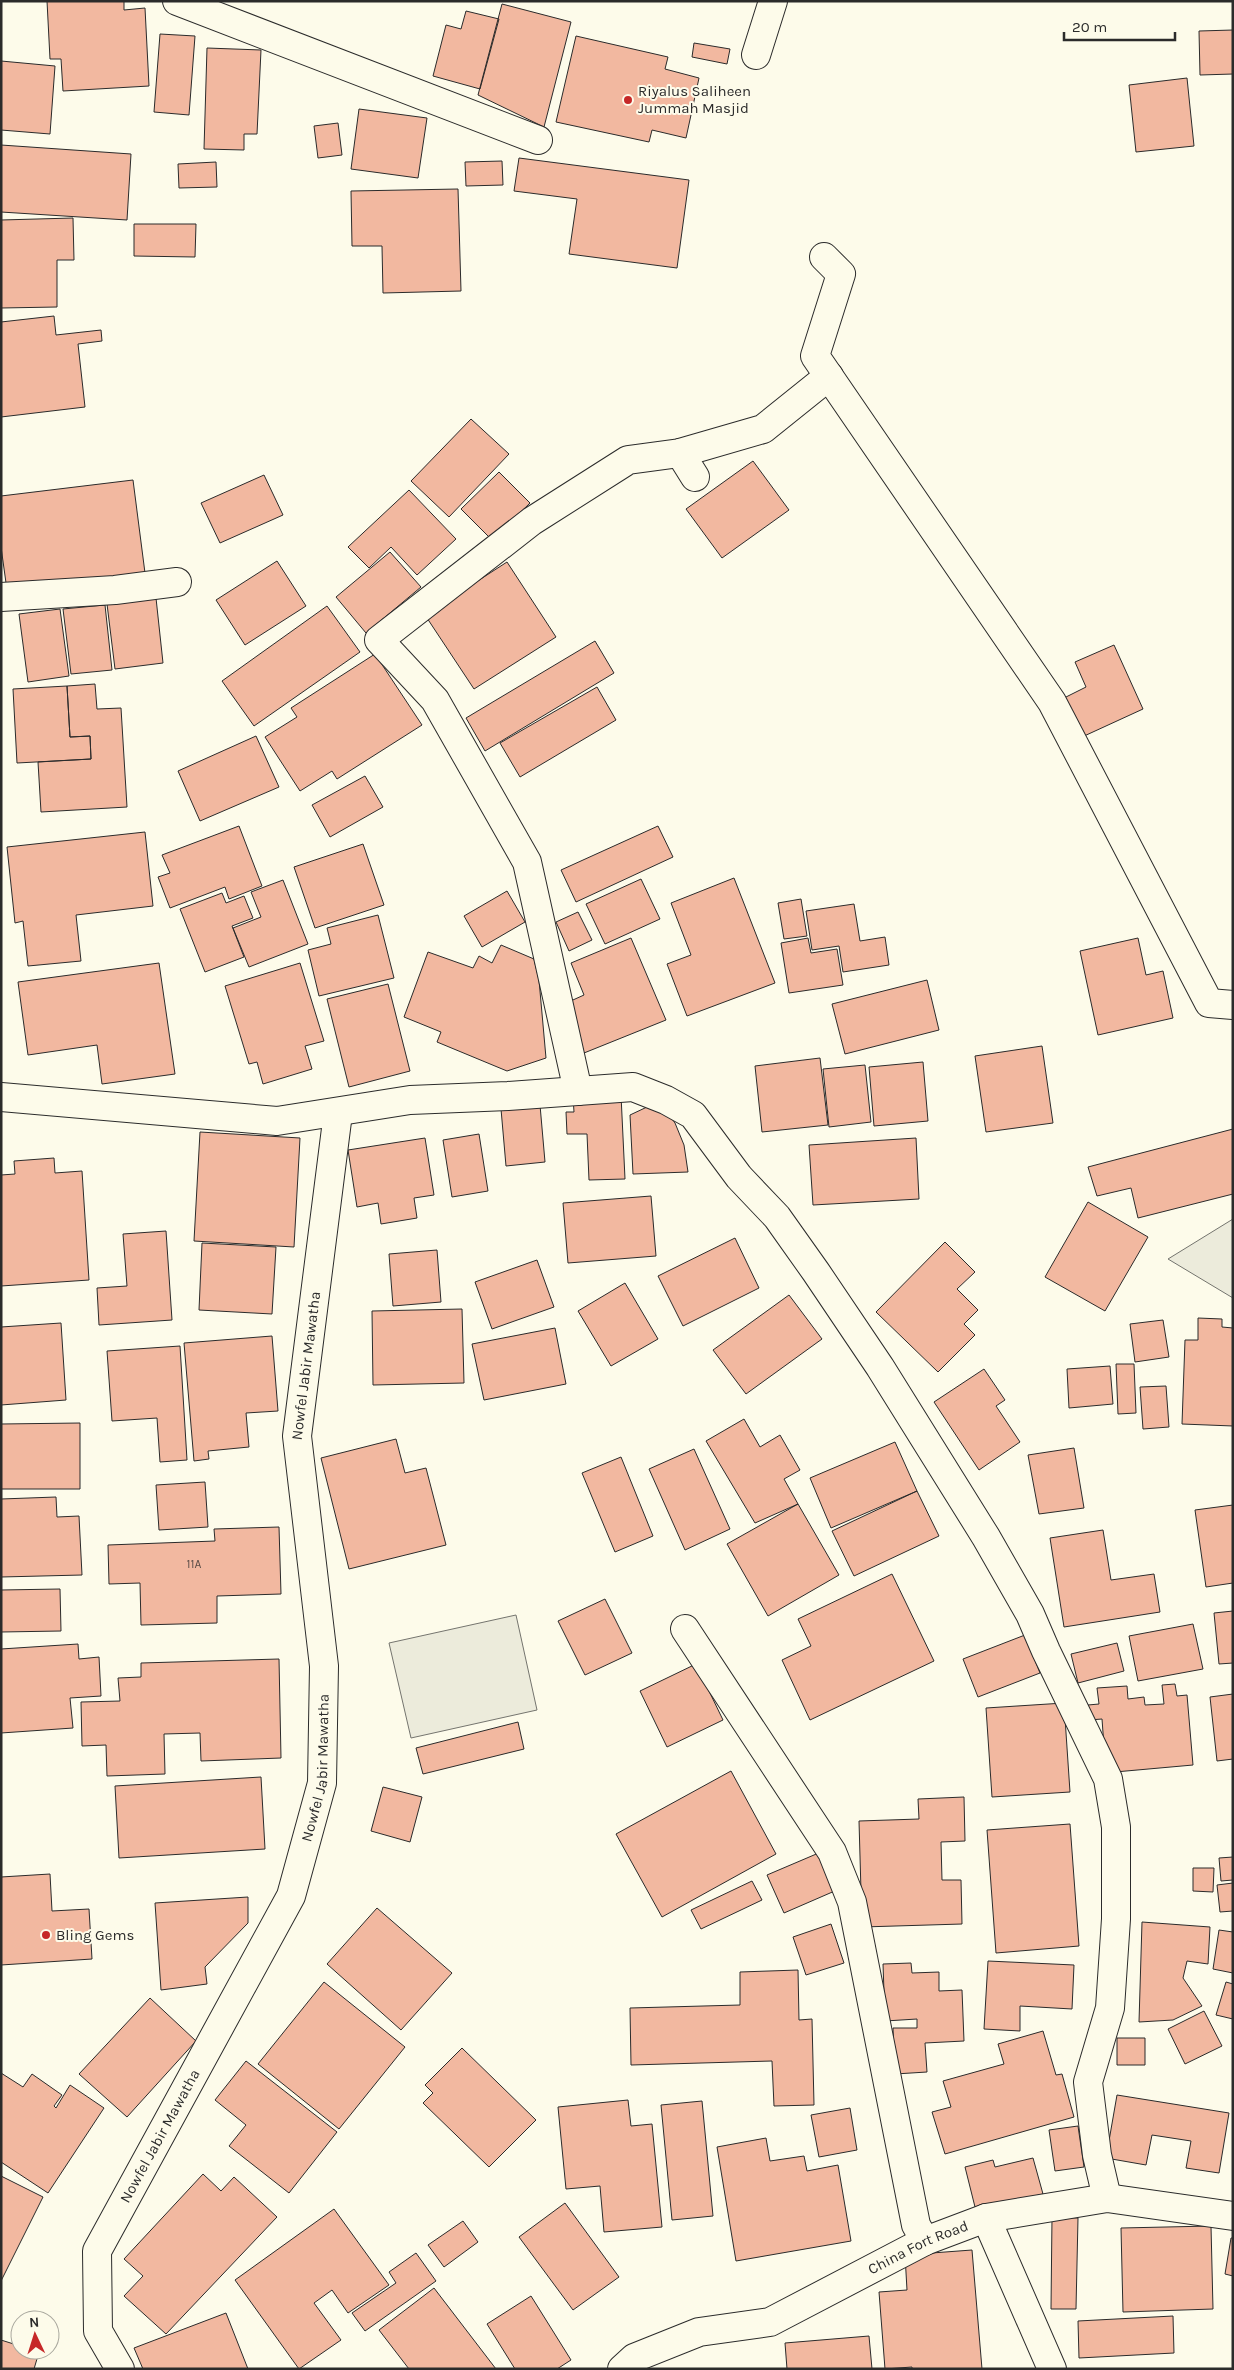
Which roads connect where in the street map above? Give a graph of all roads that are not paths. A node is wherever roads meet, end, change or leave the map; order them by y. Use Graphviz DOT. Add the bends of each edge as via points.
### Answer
graph roads {
  1 [pos="177,1"];
  2 [pos="773,1"];
  3 [pos="756,55"];
  4 [pos="538,140"];
  5 [pos="824,258"];
  6 [pos="829,376"];
  7 [pos="680,453"];
  8 [pos="695,477"];
  9 [pos="177,582"];
  10 [pos="1,597"];
  11 [pos="1233,1004"];
  12 [pos="578,1091"];
  13 [pos="1,1097"];
  14 [pos="338,1113"];
  15 [pos="685,1629"];
  16 [pos="1107,2198"];
  17 [pos="1233,2216"];
  18 [pos="986,2218"];
  19 [pos="925,2241"];
  20 [pos="120,2369"];
  21 [pos="622,2369"];
  22 [pos="1052,2369"];
  1 -- 4 [label="street"];
  2 -- 3 [label="street"];
  5 -- 6 [label="street" via="841,274 815,356"];
  6 -- 7 [label="street" via="764,429"];
  6 -- 11 [label="street" via="1052,702 1209,1003"];
  7 -- 8 [label="street"];
  7 -- 12 [label="street" via="628,460 532,521 379,640 436,700 526,862"];
  9 -- 10 [label="street" via="115,590"];
  12 -- 14 [label="street" via="410,1100"];
  12 -- 16 [label="street" via="633,1087 693,1115 739,1177 777,1217 816,1272 981,1528 1030,1614 1108,1779 1116,1827 1116,1919 1110,2008 1088,2082 1097,2155"];
  13 -- 14 [label="street" via="278,1121"];
  14 -- 20 [label="street, Nowfel Jabir Mawatha" via="297,1436 324,1666 322,1783 291,1896 97,2251 98,2331"];
  15 -- 19 [label="street" via="827,1844 852,1902 916,2225"];
  16 -- 17 [label="street, China Fort Road"];
  16 -- 18 [label="street, China Fort Road"];
  18 -- 19 [label="street, China Fort Road"];
  18 -- 22 [label="street"];
  19 -- 21 [label="street, China Fort Road" via="770,2322 699,2332 634,2358"];
}
